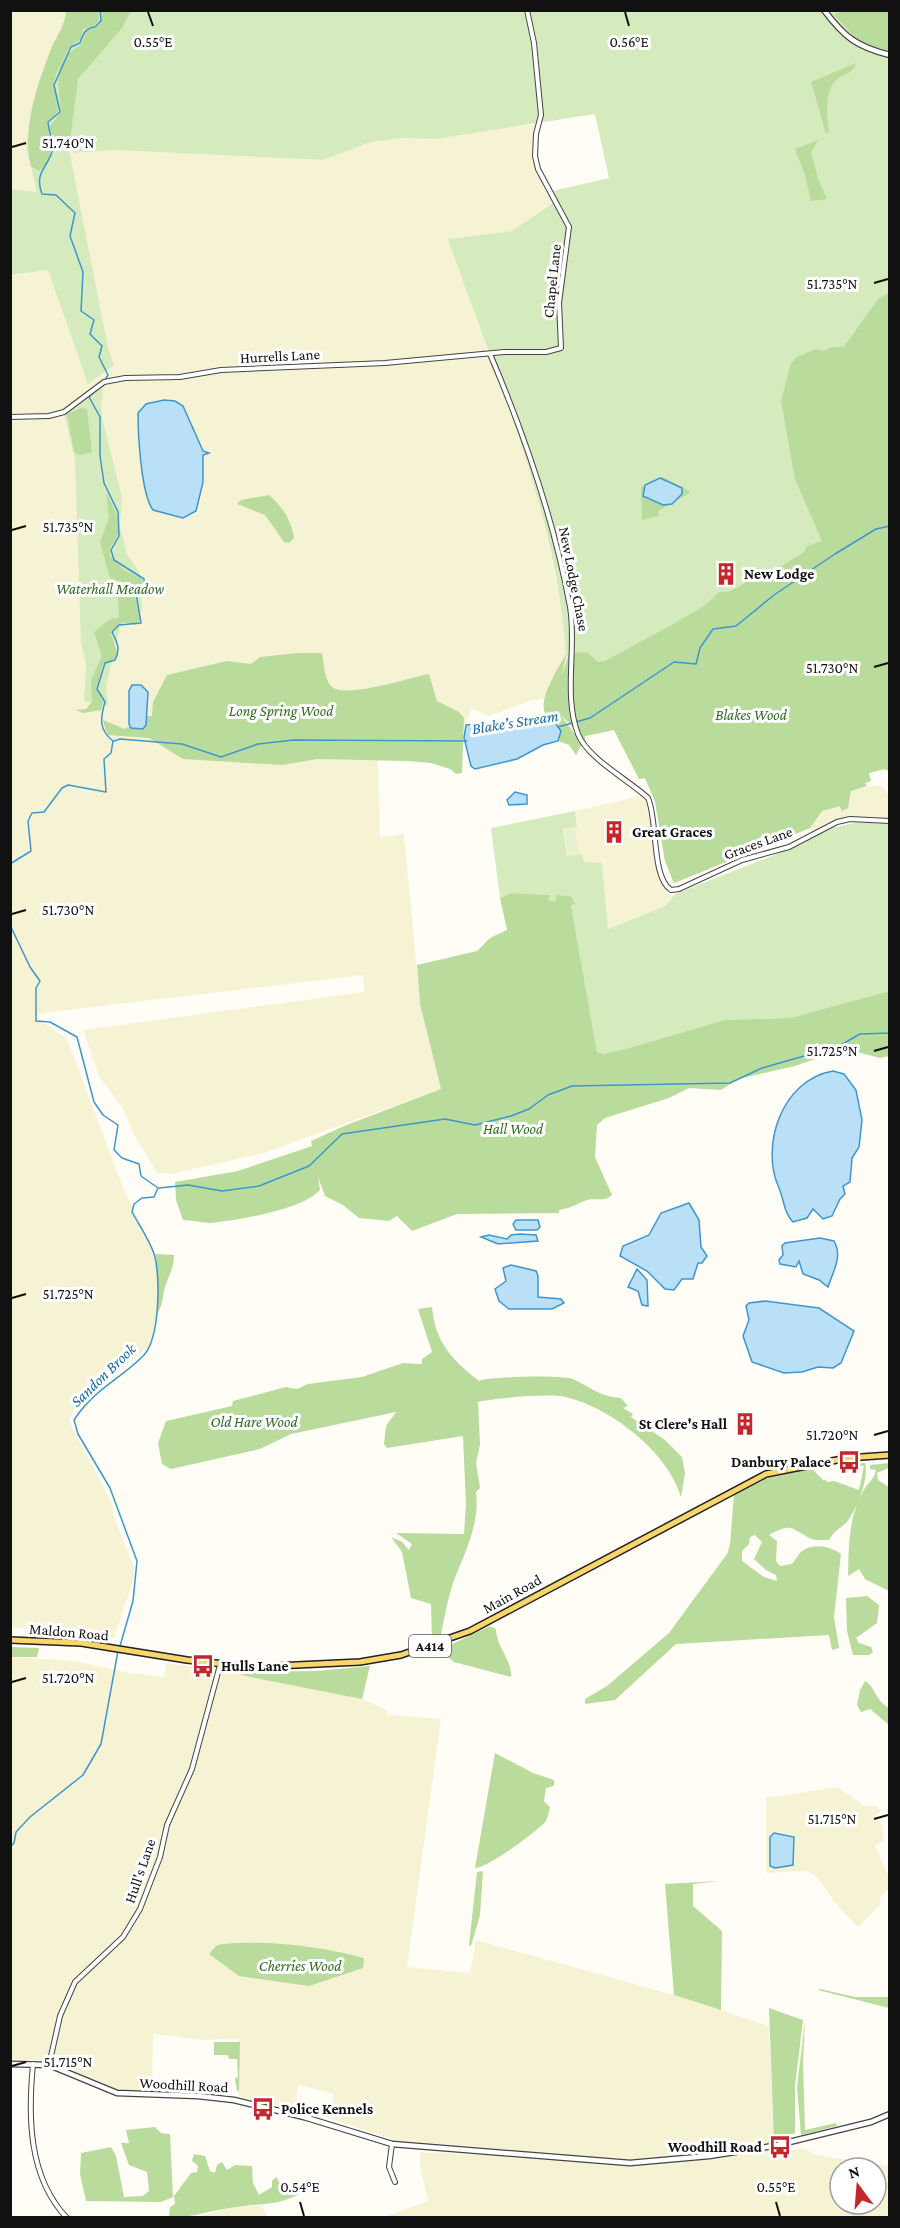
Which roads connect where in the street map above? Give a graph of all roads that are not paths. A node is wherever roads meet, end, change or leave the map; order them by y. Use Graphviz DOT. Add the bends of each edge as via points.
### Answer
graph roads {
  1 [pos="527,10"];
  2 [pos="824,10"];
  3 [pos="890,56"];
  4 [pos="561,348"];
  5 [pos="490,354"];
  6 [pos="10,417"];
  7 [pos="890,821"];
  8 [pos="671,891"];
  9 [pos="890,1455"];
  10 [pos="10,1640"];
  11 [pos="125,1650"];
  12 [pos="220,1665"];
  13 [pos="33,2063"];
  14 [pos="10,2064"];
  15 [pos="49,2065"];
  16 [pos="890,2114"];
  17 [pos="393,2144"];
  18 [pos="394,2182"];
  19 [pos="67,2217"];
  1 -- 4 [label="street, Chapel Lane" via="541,115 535,156 569,227 559,303"];
  2 -- 3 [label="street" via="858,46"];
  4 -- 5 [label="street, Hurrells Lane"];
  5 -- 6 [label="street, Hurrells Lane" via="125,378 104,382 64,412"];
  5 -- 8 [label="street, New Lodge Chase" via="539,478 562,570 573,630 570,690 578,733 612,772 648,798 659,862"];
  7 -- 8 [label="street, Graces Lane" via="837,822 789,847 742,860"];
  9 -- 12 [label="main road, Main Road / A414" via="826,1461 766,1474 470,1631 401,1655 318,1665"];
  10 -- 11 [label="main road, Maldon Road / A414" via="37,1639"];
  11 -- 12 [label="main road, Main Road / A414"];
  12 -- 15 [label="street, Hull's Lane" via="192,1769 167,1825 160,1857 140,1909 118,1943 75,1982 60,2016"];
  13 -- 14 [label="street, Woodhill Road"];
  13 -- 15 [label="street, Woodhill Road"];
  13 -- 19 [label="street" via="29,2107 33,2141 50,2195"];
  15 -- 17 [label="street, Woodhill Road" via="117,2093 218,2097"];
  16 -- 17 [label="street, Woodhill Road" via="773,2146 653,2163"];
  17 -- 18 [label="street" via="389,2167"];
}
